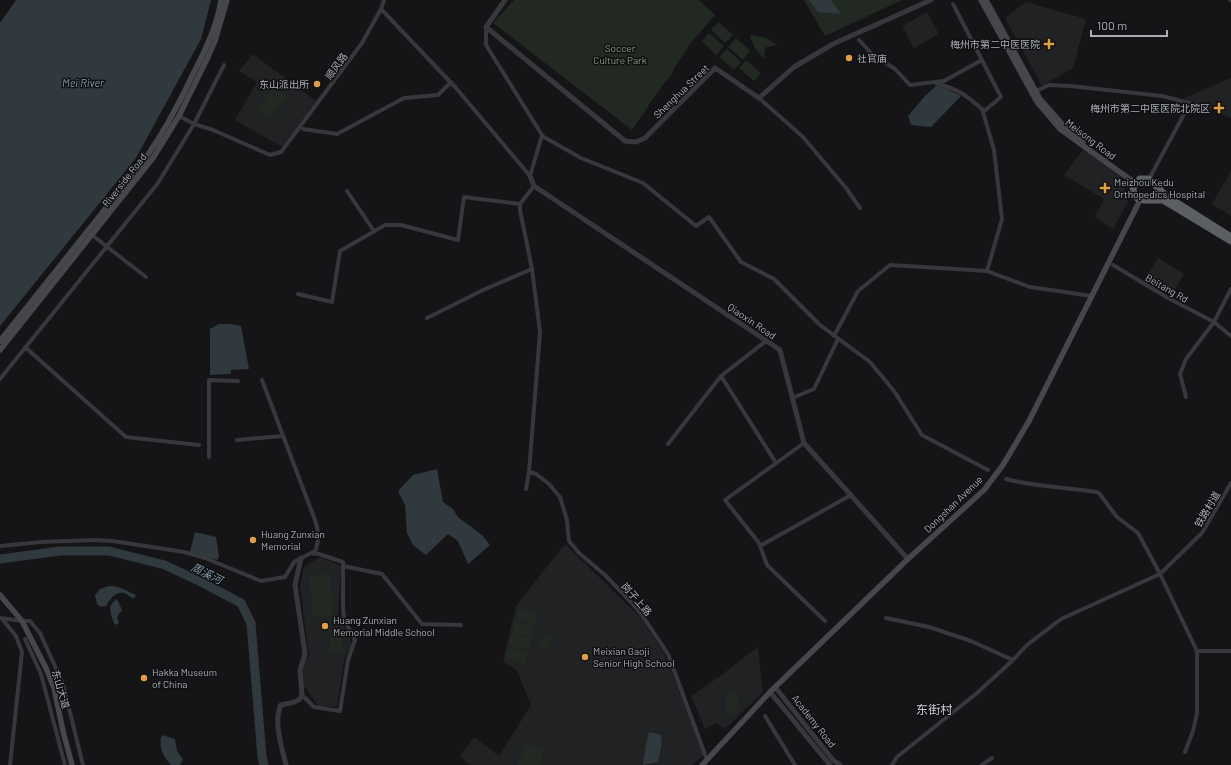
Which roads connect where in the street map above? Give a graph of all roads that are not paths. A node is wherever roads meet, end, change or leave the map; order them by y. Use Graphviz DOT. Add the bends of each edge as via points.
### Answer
graph roads {
  1 [pos="221,0"];
  2 [pos="227,0"];
  3 [pos="384,0"];
  4 [pos="505,0"];
  5 [pos="931,0"];
  6 [pos="981,0"];
  7 [pos="986,0"];
  8 [pos="953,4"];
  9 [pos="381,9"];
  10 [pos="486,27"];
  11 [pos="859,40"];
  12 [pos="982,60"];
  13 [pos="224,65"];
  14 [pos="451,82"];
  15 [pos="932,83"];
  16 [pos="1036,91"];
  17 [pos="759,98"];
  18 [pos="984,111"];
  19 [pos="179,116"];
  20 [pos="194,124"];
  21 [pos="303,129"];
  22 [pos="542,136"];
  23 [pos="530,176"];
  24 [pos="1151,181"];
  25 [pos="1136,182"];
  26 [pos="534,186"];
  27 [pos="347,191"];
  28 [pos="1144,200"];
  29 [pos="520,204"];
  30 [pos="860,208"];
  31 [pos="374,231"];
  32 [pos="92,235"];
  33 [pos="1231,237"];
  34 [pos="1231,240"];
  35 [pos="1113,265"];
  36 [pos="532,269"];
  37 [pos="987,271"];
  38 [pos="146,277"];
  39 [pos="1231,289"];
  40 [pos="298,294"];
  41 [pos="1092,296"];
  42 [pos="427,318"];
  43 [pos="1214,322"];
  44 [pos="834,336"];
  45 [pos="1231,336"];
  46 [pos="838,339"];
  47 [pos="0,341"];
  48 [pos="766,341"];
  49 [pos="25,347"];
  50 [pos="0,350"];
  51 [pos="721,376"];
  52 [pos="0,379"];
  53 [pos="262,380"];
  54 [pos="238,381"];
  55 [pos="1186,397"];
  56 [pos="792,398"];
  57 [pos="282,436"];
  58 [pos="237,440"];
  59 [pos="804,443"];
  60 [pos="668,444"];
  61 [pos="199,445"];
  62 [pos="209,457"];
  63 [pos="776,463"];
  64 [pos="988,470"];
  65 [pos="529,472"];
  66 [pos="1006,479"];
  67 [pos="1231,484"];
  68 [pos="526,489"];
  69 [pos="850,495"];
  70 [pos="0,546"];
  71 [pos="760,546"];
  72 [pos="314,554"];
  73 [pos="301,558"];
  74 [pos="908,559"];
  75 [pos="344,566"];
  76 [pos="1160,574"];
  77 [pos="0,595"];
  78 [pos="886,618"];
  79 [pos="2,619"];
  80 [pos="22,621"];
  81 [pos="825,621"];
  82 [pos="461,625"];
  83 [pos="25,639"];
  84 [pos="1197,651"];
  85 [pos="1231,651"];
  86 [pos="1013,660"];
  87 [pos="772,690"];
  88 [pos="302,695"];
  89 [pos="765,716"];
  90 [pos="1185,752"];
  91 [pos="992,758"];
  92 [pos="707,760"];
  93 [pos="10,765"];
  94 [pos="65,765"];
  95 [pos="72,765"];
  96 [pos="83,765"];
  97 [pos="286,765"];
  98 [pos="702,765"];
  99 [pos="795,765"];
  100 [pos="830,765"];
  101 [pos="840,765"];
  102 [pos="892,765"];
  103 [pos="982,765"];
  1 -- 47 [label="main road, Riverside Road" via="211,39 174,114 155,145"];
  2 -- 19 [label="main road, Riverside Road" via="215,41"];
  3 -- 9 [label="street, 顺风路"];
  4 -- 10 [label="street"];
  5 -- 17 [label="street" via="833,44 794,67"];
  6 -- 25 [label="main road, Meisong Road" via="1037,102 1060,129"];
  7 -- 16 [label="main road, Meisong Road"];
  8 -- 12 [label="street"];
  9 -- 14 [label="street"];
  9 -- 20 [label="street, 顺风路" via="362,43 281,152 270,155"];
  10 -- 17 [label="street, Shenghua Street" via="625,141 636,142 645,138 715,68"];
  10 -- 22 [label="street" via="486,45"];
  11 -- 15 [label="street" via="872,54 895,69 910,86"];
  12 -- 15 [label="street" via="944,81"];
  12 -- 18 [label="street" via="1001,97"];
  13 -- 20 [label="street"];
  14 -- 21 [label="street" via="438,95 404,98 337,134"];
  14 -- 23 [label="street"];
  15 -- 18 [label="street" via="951,86"];
  16 -- 24 [label="street" via="1049,85 1071,86 1162,96 1190,103"];
  16 -- 25 [label="main road, Meisong Road" via="1064,126"];
  17 -- 30 [label="street" via="803,137"];
  18 -- 37 [label="street" via="994,150 1002,219"];
  19 -- 20 [label="street, 顺风路"];
  19 -- 32 [label="main road, Riverside Road" via="153,158"];
  20 -- 49 [label="street" via="158,183"];
  22 -- 23 [label="street"];
  22 -- 44 [label="street" via="581,158 643,183 696,226 709,217 742,262 774,279"];
  23 -- 26 [label="street"];
  24 -- 25 [label="highway" via="1143,178"];
  24 -- 28 [label="highway" via="1155,186 1155,193"];
  24 -- 33 [label="highway" via="1166,196"];
  25 -- 28 [label="highway" via="1134,193"];
  26 -- 29 [label="street"];
  26 -- 48 [label="street, Qiaoxin Road"];
  27 -- 31 [label="street"];
  28 -- 34 [label="highway" via="1162,200"];
  28 -- 41 [label="main road, Dongshan Avenue"];
  29 -- 31 [label="street" via="464,197 458,240 401,225 385,225"];
  29 -- 36 [label="street"];
  31 -- 40 [label="street" via="340,251 332,302"];
  32 -- 38 [label="street"];
  32 -- 50 [label="main road, Riverside Road"];
  35 -- 43 [label="street, Beitang Rd"];
  36 -- 42 [label="street"];
  36 -- 65 [label="street" via="540,332"];
  37 -- 41 [label="street" via="1030,287"];
  37 -- 44 [label="street" via="890,265 858,291"];
  39 -- 43 [label="street"];
  41 -- 74 [label="main road, Dongshan Avenue" via="1029,421 1003,465 984,490"];
  43 -- 45 [label="street, Beitang Rd"];
  43 -- 55 [label="street" via="1186,359 1180,374"];
  44 -- 46 [label="street"];
  46 -- 56 [label="street" via="814,389"];
  46 -- 64 [label="street" via="870,362 894,391 922,435"];
  48 -- 51 [label="street"];
  48 -- 56 [label="street, Qiaoxin Road" via="780,350"];
  49 -- 52 [label="street"];
  49 -- 61 [label="street" via="126,437"];
  51 -- 60 [label="street"];
  51 -- 63 [label="street"];
  53 -- 57 [label="street"];
  54 -- 62 [label="street" via="209,380"];
  56 -- 59 [label="street, Qiaoxin Road"];
  57 -- 58 [label="street"];
  57 -- 72 [label="street" via="317,523 317,544"];
  59 -- 63 [label="street"];
  59 -- 69 [label="street, Qiaoxin Road"];
  63 -- 71 [label="street" via="725,500"];
  65 -- 68 [label="street"];
  65 -- 92 [label="street, 岗子上路" via="549,484 560,497 567,520 569,541 632,602 668,654"];
  66 -- 76 [label="street" via="1099,493 1117,517 1138,533"];
  67 -- 76 [label="street, 铁路村道" via="1202,533"];
  69 -- 71 [label="street"];
  69 -- 74 [label="street, Qiaoxin Road"];
  70 -- 73 [label="street" via="41,542 113,541 184,552 261,581 285,577 294,562"];
  71 -- 81 [label="street" via="766,565"];
  73 -- 75 [label="street" via="313,552 344,562"];
  73 -- 88 [label="street" via="295,585 305,654 300,670"];
  74 -- 87 [label="main road, Dongshan Avenue"];
  75 -- 82 [label="street" via="382,574 422,624"];
  75 -- 88 [label="street" via="344,619 355,640 348,660 340,711 314,707"];
  76 -- 84 [label="street"];
  76 -- 86 [label="street, 铁路村道" via="1062,619 1027,645"];
  77 -- 80 [label="main road, 东山大道"];
  78 -- 86 [label="street" via="929,627 971,641"];
  79 -- 80 [label="street"];
  79 -- 93 [label="street" via="16,636 22,652"];
  80 -- 95 [label="main road, 东山大道" via="54,688"];
  80 -- 96 [label="street" via="30,621 40,633 63,684"];
  83 -- 94 [label="street" via="41,674"];
  84 -- 85 [label="street"];
  84 -- 90 [label="street" via="1197,713"];
  86 -- 102 [label="street, 铁路村道" via="977,693 897,757"];
  87 -- 92 [label="main road, Dongshan Avenue"];
  87 -- 100 [label="street, Academy Road"];
  87 -- 101 [label="street, Academy Road" via="832,760"];
  88 -- 97 [label="street" via="299,700 281,705 279,710 278,718"];
  89 -- 99 [label="street"];
  91 -- 103 [label="street"];
  92 -- 98 [label="main road, Dongshan Avenue"];
}
